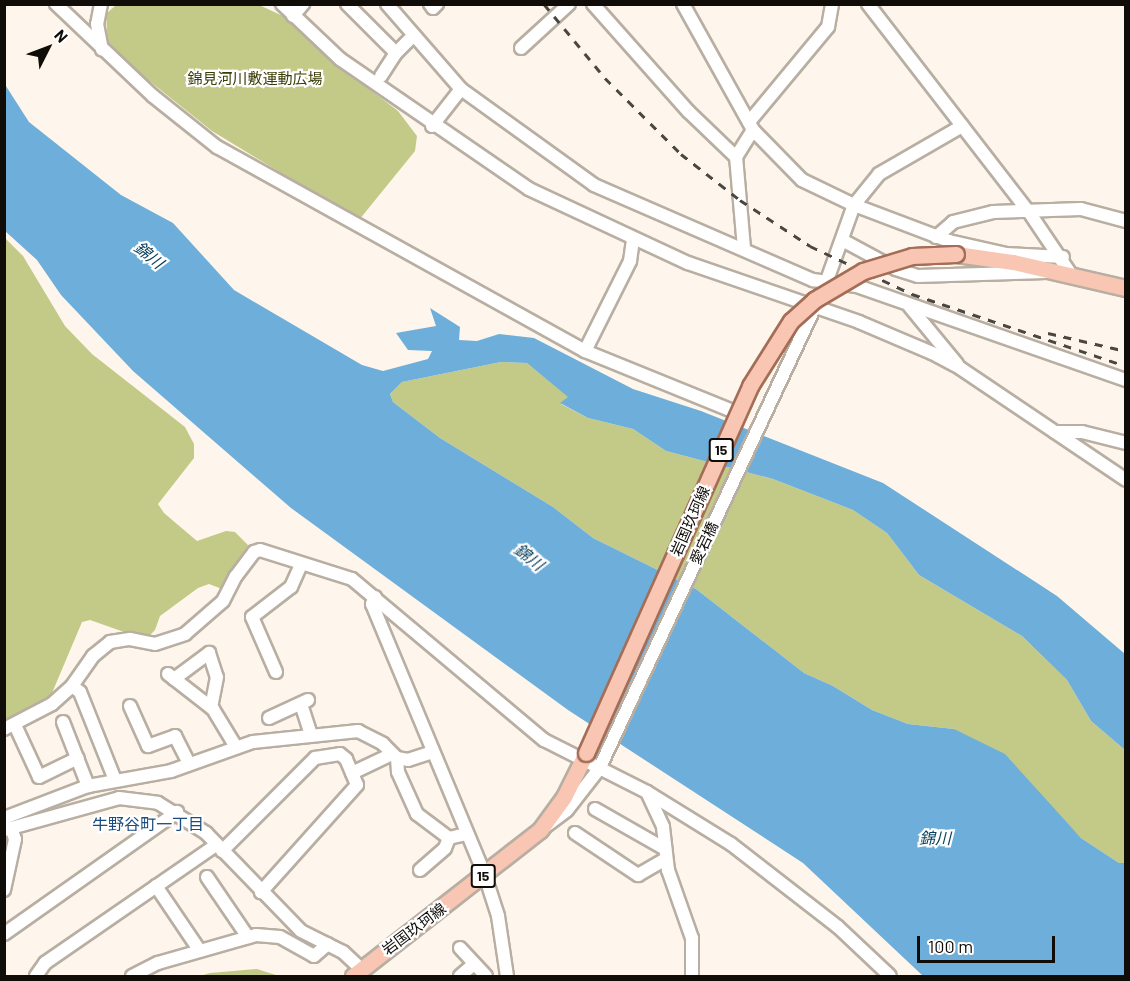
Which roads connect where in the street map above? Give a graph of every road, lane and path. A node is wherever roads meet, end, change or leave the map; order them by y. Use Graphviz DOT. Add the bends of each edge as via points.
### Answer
graph roads {
  1 [pos="56,4"];
  2 [pos="102,4"];
  3 [pos="303,4"];
  4 [pos="347,4"];
  5 [pos="387,4"];
  6 [pos="430,4"];
  7 [pos="437,4"];
  8 [pos="569,4"];
  9 [pos="593,4"];
  10 [pos="683,4"];
  11 [pos="832,4"];
  12 [pos="868,4"];
  13 [pos="281,5"];
  14 [pos="293,16"];
  15 [pos="414,35"];
  16 [pos="521,48"];
  17 [pos="102,50"];
  18 [pos="396,53"];
  19 [pos="381,76"];
  20 [pos="461,89"];
  21 [pos="432,126"];
  22 [pos="751,126"];
  23 [pos="962,126"];
  24 [pos="736,157"];
  25 [pos="854,205"];
  26 [pos="1029,212"];
  27 [pos="1125,221"];
  28 [pos="936,237"];
  29 [pos="633,240"];
  30 [pos="844,241"];
  31 [pos="744,248"];
  32 [pos="953,248"];
  33 [pos="1063,257"];
  34 [pos="1050,271"];
  35 [pos="946,274"];
  36 [pos="1072,276"];
  37 [pos="826,283"];
  38 [pos="1125,288"];
  39 [pos="815,306"];
  40 [pos="910,307"];
  41 [pos="585,351"];
  42 [pos="960,368"];
  43 [pos="1125,380"];
  44 [pos="730,410"];
  45 [pos="1055,432"];
  46 [pos="1125,443"];
  47 [pos="1125,480"];
  48 [pos="302,565"];
  49 [pos="375,597"];
  50 [pos="276,672"];
  51 [pos="72,686"];
  52 [pos="130,706"];
  53 [pos="210,707"];
  54 [pos="269,718"];
  55 [pos="63,722"];
  56 [pos="10,727"];
  57 [pos="311,735"];
  58 [pos="236,747"];
  59 [pos="432,752"];
  60 [pos="394,756"];
  61 [pos="585,757"];
  62 [pos="78,758"];
  63 [pos="189,764"];
  64 [pos="599,769"];
  65 [pos="352,773"];
  66 [pos="115,780"];
  67 [pos="88,786"];
  68 [pos="647,792"];
  69 [pos="595,809"];
  70 [pos="177,812"];
  71 [pos="7,826"];
  72 [pos="540,830"];
  73 [pos="575,833"];
  74 [pos="467,834"];
  75 [pos="449,838"];
  76 [pos="219,848"];
  77 [pos="665,854"];
  78 [pos="480,864"];
  79 [pos="420,870"];
  80 [pos="207,877"];
  81 [pos="156,886"];
  82 [pos="489,888"];
  83 [pos="4,890"];
  84 [pos="261,892"];
  85 [pos="4,934"];
  86 [pos="248,937"];
  87 [pos="328,944"];
  88 [pos="460,948"];
  89 [pos="200,951"];
  90 [pos="474,964"];
  91 [pos="357,973"];
  92 [pos="36,976"];
  93 [pos="132,976"];
  94 [pos="460,976"];
  95 [pos="486,976"];
  96 [pos="507,976"];
  97 [pos="692,976"];
  98 [pos="890,976"];
  1 -- 17 [label="street"];
  2 -- 17 [label="street" via="97,24"];
  3 -- 14 [label="street"];
  4 -- 18 [label="street"];
  5 -- 15 [label="street"];
  6 -- 7 [label="street" via="433,8"];
  8 -- 16 [label="street"];
  9 -- 24 [label="street" via="689,112"];
  10 -- 22 [label="street"];
  11 -- 22 [label="street" via="828,27"];
  12 -- 23 [label="street"];
  13 -- 14 [label="street"];
  14 -- 21 [label="street" via="340,59"];
  15 -- 18 [label="street"];
  15 -- 20 [label="street"];
  17 -- 41 [label="street" via="216,147"];
  18 -- 19 [label="street"];
  20 -- 21 [label="street"];
  20 -- 31 [label="street" via="594,185"];
  21 -- 29 [label="street" via="529,189"];
  22 -- 24 [label="street"];
  22 -- 25 [label="street" via="802,180"];
  23 -- 25 [label="street" via="879,174"];
  23 -- 26 [label="street"];
  24 -- 31 [label="street"];
  25 -- 28 [label="street"];
  25 -- 30 [label="street, 愛宕橋"];
  26 -- 27 [label="street" via="1081,209"];
  26 -- 28 [label="street" via="993,212 953,222"];
  26 -- 33 [label="street"];
  28 -- 32 [label="street"];
  29 -- 39 [label="street"];
  29 -- 41 [label="street" via="630,261"];
  30 -- 35 [label="street" via="896,269 918,276"];
  30 -- 37 [label="street, 愛宕橋"];
  31 -- 37 [label="street"];
  32 -- 33 [label="street"];
  32 -- 34 [label="main road, 岩国玖珂線 / 15"];
  32 -- 35 [label="street"];
  32 -- 61 [label="main road, 岩国玖珂線 / 15, bridge" via="862,271 814,300 779,337 750,386"];
  33 -- 36 [label="street"];
  34 -- 35 [label="street"];
  34 -- 36 [label="main road, 岩国玖珂線 / 15"];
  36 -- 38 [label="main road, 岩国玖珂線 / 15"];
  37 -- 39 [label="street, 愛宕橋"];
  37 -- 40 [label="street" via="857,286"];
  39 -- 42 [label="street" via="899,338"];
  39 -- 64 [label="street, 愛宕橋"];
  40 -- 42 [label="street"];
  40 -- 43 [label="street"];
  41 -- 44 [label="street"];
  42 -- 45 [label="street"];
  45 -- 46 [label="street" via="1082,432"];
  45 -- 47 [label="street"];
  48 -- 49 [label="street" via="340,573"];
  48 -- 50 [label="street" via="291,587 252,616"];
  48 -- 51 [label="street" via="260,550 254,552 224,601 185,634 155,644 130,639 111,642 93,656"];
  49 -- 59 [label="street" via="372,604"];
  49 -- 61 [label="street" via="519,720"];
  51 -- 56 [label="street" via="52,704"];
  51 -- 66 [label="street" via="80,692"];
  52 -- 63 [label="street" via="148,746 175,736"];
  53 -- 53 [label="street" via="171,677 209,653 217,677"];
  53 -- 58 [label="street"];
  54 -- 57 [label="street" via="304,702"];
  55 -- 62 [label="street"];
  56 -- 62 [label="street" via="39,777"];
  57 -- 58 [label="street" via="253,741"];
  57 -- 60 [label="street" via="358,731 383,744"];
  58 -- 63 [label="street"];
  59 -- 60 [label="street" via="408,759"];
  59 -- 74 [label="street"];
  60 -- 65 [label="street"];
  60 -- 75 [label="street" via="417,814"];
  61 -- 64 [label="street"];
  61 -- 72 [label="main road, 岩国玖珂線 / 15"];
  62 -- 67 [label="street"];
  63 -- 66 [label="street"];
  64 -- 68 [label="street"];
  64 -- 72 [label="street, 愛宕橋" via="567,810"];
  65 -- 76 [label="street" via="340,754 315,758"];
  65 -- 84 [label="street" via="357,785"];
  66 -- 67 [label="street"];
  67 -- 71 [label="street"];
  68 -- 77 [label="street" via="663,827"];
  68 -- 98 [label="street" via="731,844 791,888"];
  69 -- 77 [label="street"];
  70 -- 71 [label="street" via="158,803 119,798"];
  70 -- 76 [label="street"];
  70 -- 85 [label="street"];
  71 -- 83 [label="street" via="15,839"];
  72 -- 91 [label="main road, 岩国玖珂線 / 15"];
  73 -- 77 [label="street" via="638,875"];
  74 -- 75 [label="street"];
  74 -- 78 [label="street"];
  75 -- 79 [label="street" via="445,848"];
  76 -- 81 [label="street"];
  76 -- 84 [label="street"];
  77 -- 97 [label="street" via="692,938"];
  80 -- 86 [label="street"];
  81 -- 89 [label="street"];
  81 -- 92 [label="street" via="45,963"];
  82 -- 96 [label="street" via="498,916"];
  84 -- 87 [label="street" via="301,931"];
  86 -- 87 [label="street" via="280,937 314,956"];
  86 -- 89 [label="street"];
  87 -- 91 [label="street" via="351,958"];
  88 -- 90 [label="street"];
  89 -- 93 [label="street" via="158,963"];
  90 -- 94 [label="street"];
  90 -- 95 [label="street"];
}
